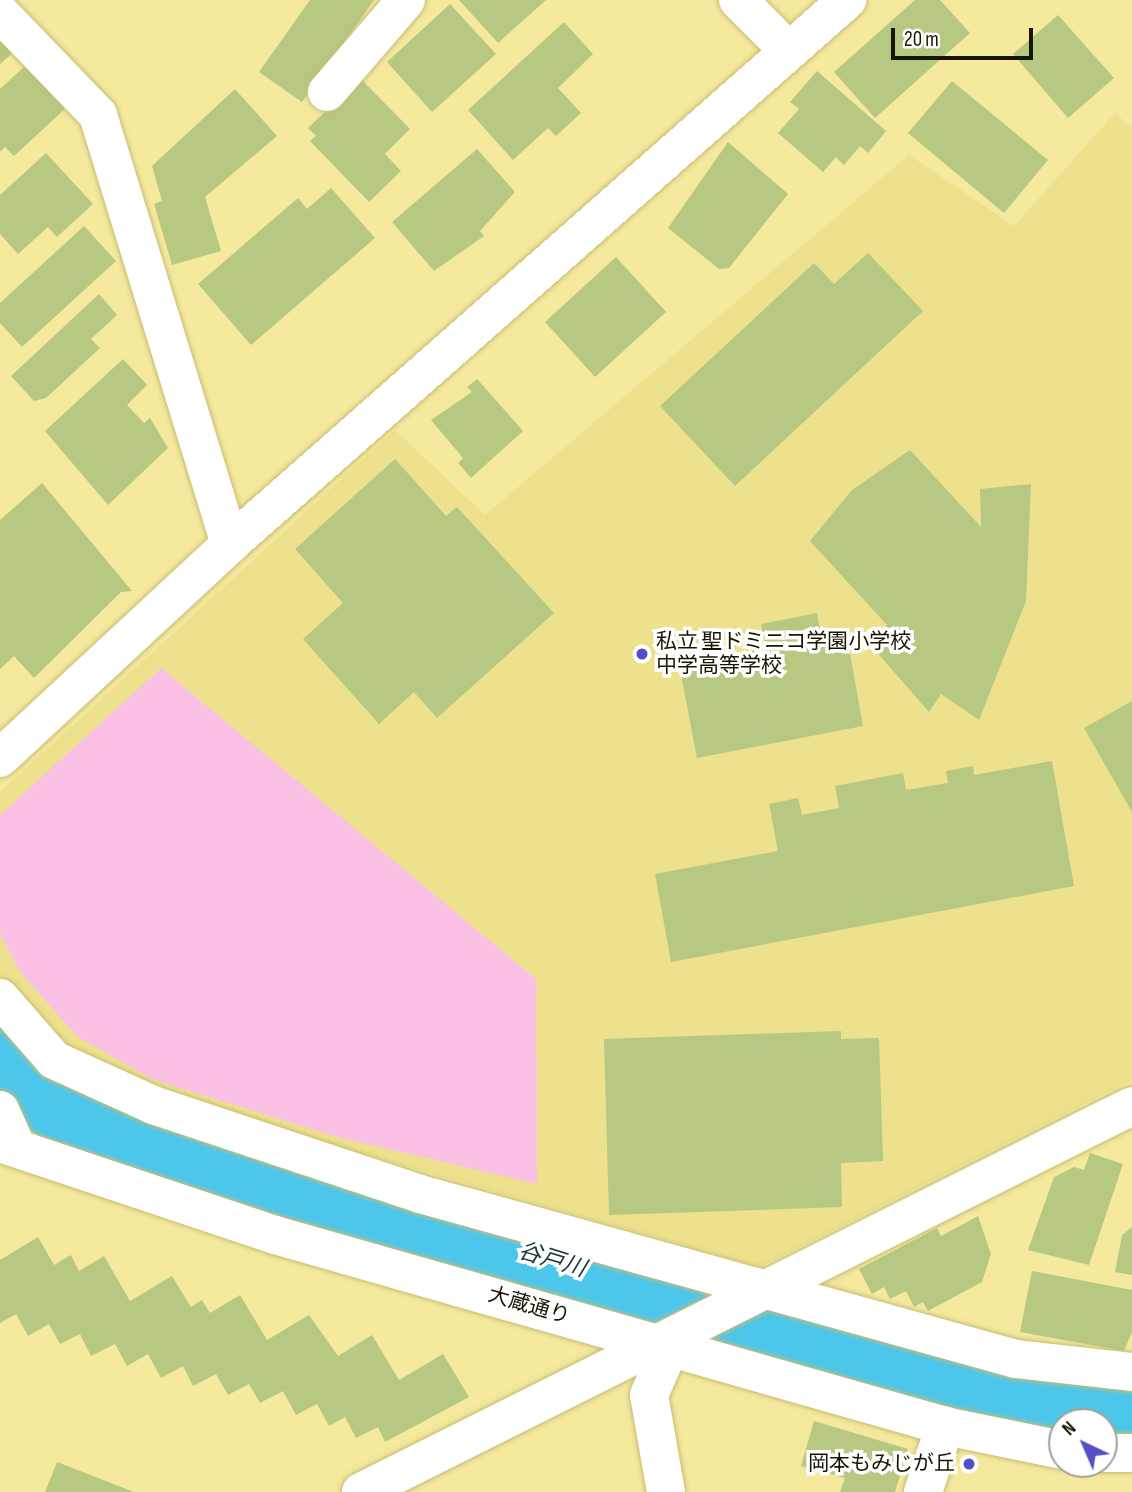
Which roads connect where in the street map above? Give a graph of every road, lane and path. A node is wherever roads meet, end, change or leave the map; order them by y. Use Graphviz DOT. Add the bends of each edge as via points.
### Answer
graph roads {
  1 [pos="406,0"];
  2 [pos="738,0"];
  3 [pos="847,0"];
  4 [pos="0,13"];
  5 [pos="789,51"];
  6 [pos="327,92"];
  7 [pos="230,544"];
  8 [pos="0,758"];
  9 [pos="0,998"];
  10 [pos="1131,1107"];
  11 [pos="0,1110"];
  12 [pos="9,1146"];
  13 [pos="763,1293"];
  14 [pos="663,1343"];
  15 [pos="1132,1372"];
  16 [pos="945,1426"];
  17 [pos="1048,1447"];
  18 [pos="361,1492"];
  19 [pos="666,1492"];
  20 [pos="923,1492"];
  1 -- 6 [label="street"];
  2 -- 5 [label="street"];
  3 -- 5 [label="street"];
  4 -- 7 [label="street" via="98,115"];
  5 -- 7 [label="street"];
  7 -- 8 [label="street"];
  9 -- 13 [label="street" via="54,1060 153,1105 420,1194 559,1229"];
  10 -- 13 [label="street"];
  11 -- 12 [label="street"];
  12 -- 14 [label="street, 大蔵通り" via="275,1235"];
  13 -- 14 [label="street"];
  13 -- 15 [label="street" via="1016,1359"];
  14 -- 16 [label="street, 大蔵通り"];
  14 -- 18 [label="street"];
  14 -- 19 [label="street" via="649,1395"];
  16 -- 17 [label="street, 大蔵通り"];
  16 -- 20 [label="street"];
}
